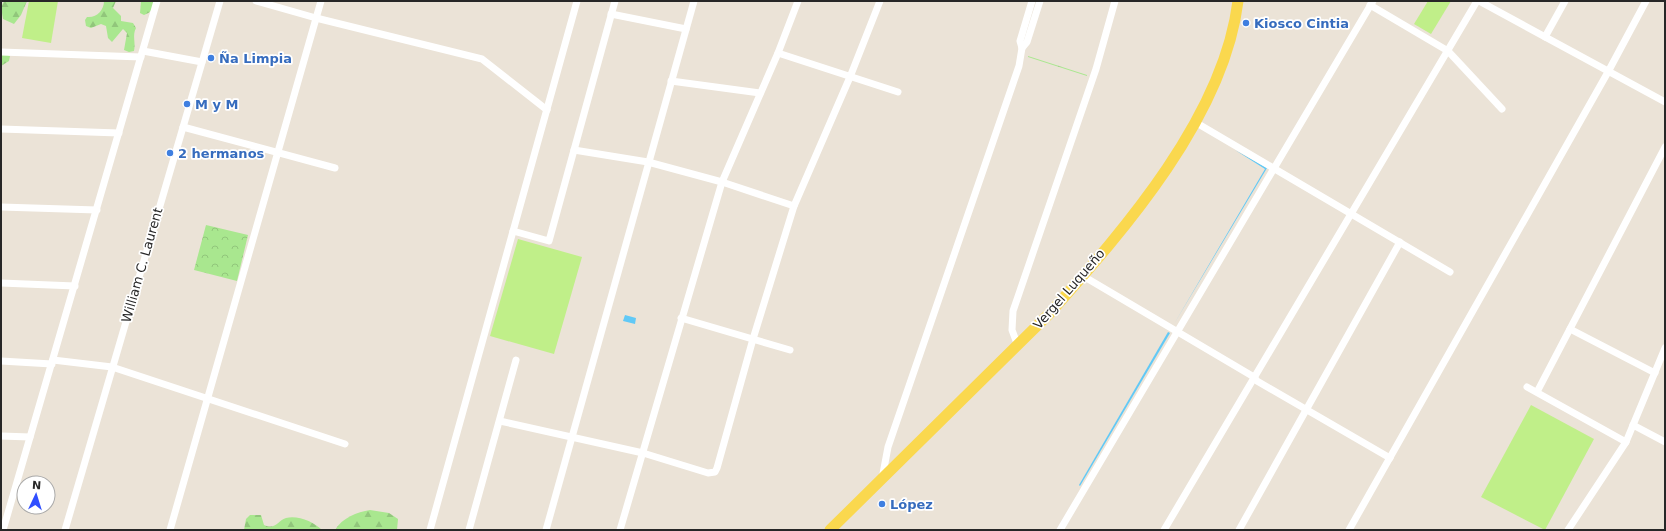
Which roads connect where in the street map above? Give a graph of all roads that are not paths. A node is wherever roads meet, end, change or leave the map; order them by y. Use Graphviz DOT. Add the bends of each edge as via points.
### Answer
graph roads {
  1 [pos="157,1"];
  2 [pos="220,1"];
  3 [pos="256,1"];
  4 [pos="321,1"];
  5 [pos="577,1"];
  6 [pos="616,1"];
  7 [pos="694,1"];
  8 [pos="798,1"];
  9 [pos="880,1"];
  10 [pos="1032,1"];
  11 [pos="1040,1"];
  12 [pos="1115,1"];
  13 [pos="1238,1"];
  14 [pos="1478,1"];
  15 [pos="1566,1"];
  16 [pos="1646,1"];
  17 [pos="1371,3"];
  18 [pos="612,14"];
  19 [pos="316,18"];
  20 [pos="686,29"];
  21 [pos="1545,37"];
  22 [pos="1022,48"];
  23 [pos="1,52"];
  24 [pos="1448,52"];
  25 [pos="778,53"];
  26 [pos="142,54"];
  27 [pos="202,62"];
  28 [pos="1608,72"];
  29 [pos="850,77"];
  30 [pos="671,81"];
  31 [pos="898,92"];
  32 [pos="760,93"];
  33 [pos="1665,102"];
  34 [pos="1502,109"];
  35 [pos="547,110"];
  36 [pos="1195,122"];
  37 [pos="183,127"];
  38 [pos="1,129"];
  39 [pos="119,133"];
  40 [pos="1665,147"];
  41 [pos="574,150"];
  42 [pos="278,152"];
  43 [pos="648,162"];
  44 [pos="335,168"];
  45 [pos="1274,168"];
  46 [pos="722,182"];
  47 [pos="1,206"];
  48 [pos="794,206"];
  49 [pos="97,210"];
  50 [pos="1351,214"];
  51 [pos="513,231"];
  52 [pos="1400,242"];
  53 [pos="1450,272"];
  54 [pos="1083,276"];
  55 [pos="1,284"];
  56 [pos="75,286"];
  57 [pos="681,318"];
  58 [pos="1570,329"];
  59 [pos="1177,332"];
  60 [pos="753,339"];
  61 [pos="1018,346"];
  62 [pos="1665,348"];
  63 [pos="790,350"];
  64 [pos="516,360"];
  65 [pos="1,361"];
  66 [pos="52,362"];
  67 [pos="112,367"];
  68 [pos="1655,373"];
  69 [pos="1254,377"];
  70 [pos="1527,387"];
  71 [pos="1537,392"];
  72 [pos="208,398"];
  73 [pos="1307,410"];
  74 [pos="500,421"];
  75 [pos="1632,425"];
  76 [pos="1,436"];
  77 [pos="571,436"];
  78 [pos="30,437"];
  79 [pos="1626,442"];
  80 [pos="1665,442"];
  81 [pos="345,444"];
  82 [pos="643,453"];
  83 [pos="1390,458"];
  84 [pos="882,479"];
  85 [pos="3,530"];
  86 [pos="65,530"];
  87 [pos="170,530"];
  88 [pos="430,530"];
  89 [pos="469,530"];
  90 [pos="546,530"];
  91 [pos="620,530"];
  92 [pos="830,530"];
  93 [pos="1060,530"];
  94 [pos="1164,530"];
  95 [pos="1240,530"];
  96 [pos="1349,530"];
  97 [pos="1568,530"];
  1 -- 26 [label="street"];
  2 -- 27 [label="street, William C. Laurent"];
  3 -- 19 [label="street"];
  4 -- 19 [label="street"];
  5 -- 35 [label="street"];
  6 -- 18 [label="street"];
  7 -- 20 [label="street"];
  8 -- 25 [label="street"];
  9 -- 29 [label="street"];
  10 -- 22 [label="street" via="1020,40"];
  11 -- 22 [label="street" via="1027,42"];
  12 -- 61 [label="street" via="1096,69 1013,311 1012,330"];
  13 -- 36 [label="main road, Vergel Luqueño" via="1229,46"];
  14 -- 21 [label="street"];
  14 -- 24 [label="street"];
  15 -- 21 [label="street"];
  16 -- 28 [label="street"];
  17 -- 24 [label="street"];
  17 -- 45 [label="street"];
  18 -- 20 [label="street"];
  18 -- 41 [label="street"];
  19 -- 35 [label="street" via="482,59"];
  19 -- 42 [label="street"];
  20 -- 30 [label="street"];
  21 -- 28 [label="street"];
  22 -- 84 [label="street" via="1016,73 888,447"];
  23 -- 26 [label="street"];
  24 -- 34 [label="street"];
  24 -- 50 [label="street"];
  25 -- 29 [label="street"];
  25 -- 32 [label="street"];
  26 -- 27 [label="street"];
  26 -- 39 [label="street"];
  27 -- 37 [label="street, William C. Laurent"];
  28 -- 33 [label="street"];
  28 -- 83 [label="street"];
  29 -- 31 [label="street"];
  29 -- 48 [label="street"];
  30 -- 32 [label="street"];
  30 -- 43 [label="street"];
  32 -- 46 [label="street"];
  35 -- 51 [label="street"];
  36 -- 45 [label="street"];
  36 -- 54 [label="main road, Vergel Luqueño" via="1162,177"];
  37 -- 42 [label="street"];
  37 -- 67 [label="street, William C. Laurent"];
  38 -- 39 [label="street"];
  39 -- 49 [label="street"];
  40 -- 58 [label="street"];
  41 -- 43 [label="street"];
  41 -- 51 [label="street" via="549,241"];
  42 -- 44 [label="street"];
  42 -- 72 [label="street"];
  43 -- 46 [label="street"];
  43 -- 77 [label="street"];
  45 -- 50 [label="street"];
  45 -- 59 [label="street"];
  46 -- 48 [label="street"];
  46 -- 57 [label="street"];
  47 -- 49 [label="street"];
  48 -- 60 [label="street"];
  49 -- 56 [label="street"];
  50 -- 52 [label="street"];
  50 -- 69 [label="street"];
  51 -- 88 [label="street"];
  52 -- 53 [label="street"];
  52 -- 73 [label="street"];
  54 -- 59 [label="street"];
  54 -- 61 [label="main road, Vergel Luqueño"];
  55 -- 56 [label="street"];
  56 -- 66 [label="street"];
  57 -- 60 [label="street"];
  57 -- 82 [label="street"];
  58 -- 68 [label="street"];
  58 -- 71 [label="street"];
  59 -- 69 [label="street"];
  59 -- 93 [label="street"];
  60 -- 63 [label="street"];
  60 -- 82 [label="street" via="715,472 708,473"];
  61 -- 84 [label="main road, Vergel Luqueño"];
  62 -- 68 [label="street"];
  64 -- 74 [label="street"];
  65 -- 66 [label="street"];
  66 -- 67 [label="street"];
  66 -- 78 [label="street"];
  67 -- 72 [label="street"];
  67 -- 86 [label="street, William C. Laurent"];
  68 -- 75 [label="street"];
  69 -- 73 [label="street"];
  69 -- 94 [label="street"];
  70 -- 71 [label="street"];
  71 -- 79 [label="street"];
  72 -- 81 [label="street"];
  72 -- 87 [label="street"];
  73 -- 83 [label="street"];
  73 -- 95 [label="street"];
  74 -- 77 [label="street"];
  74 -- 89 [label="street"];
  75 -- 79 [label="street"];
  75 -- 80 [label="street"];
  76 -- 78 [label="street"];
  77 -- 82 [label="street"];
  77 -- 90 [label="street"];
  78 -- 85 [label="street"];
  79 -- 97 [label="street"];
  82 -- 91 [label="street"];
  83 -- 96 [label="street"];
  84 -- 92 [label="main road, Vergel Luqueño"];
}
